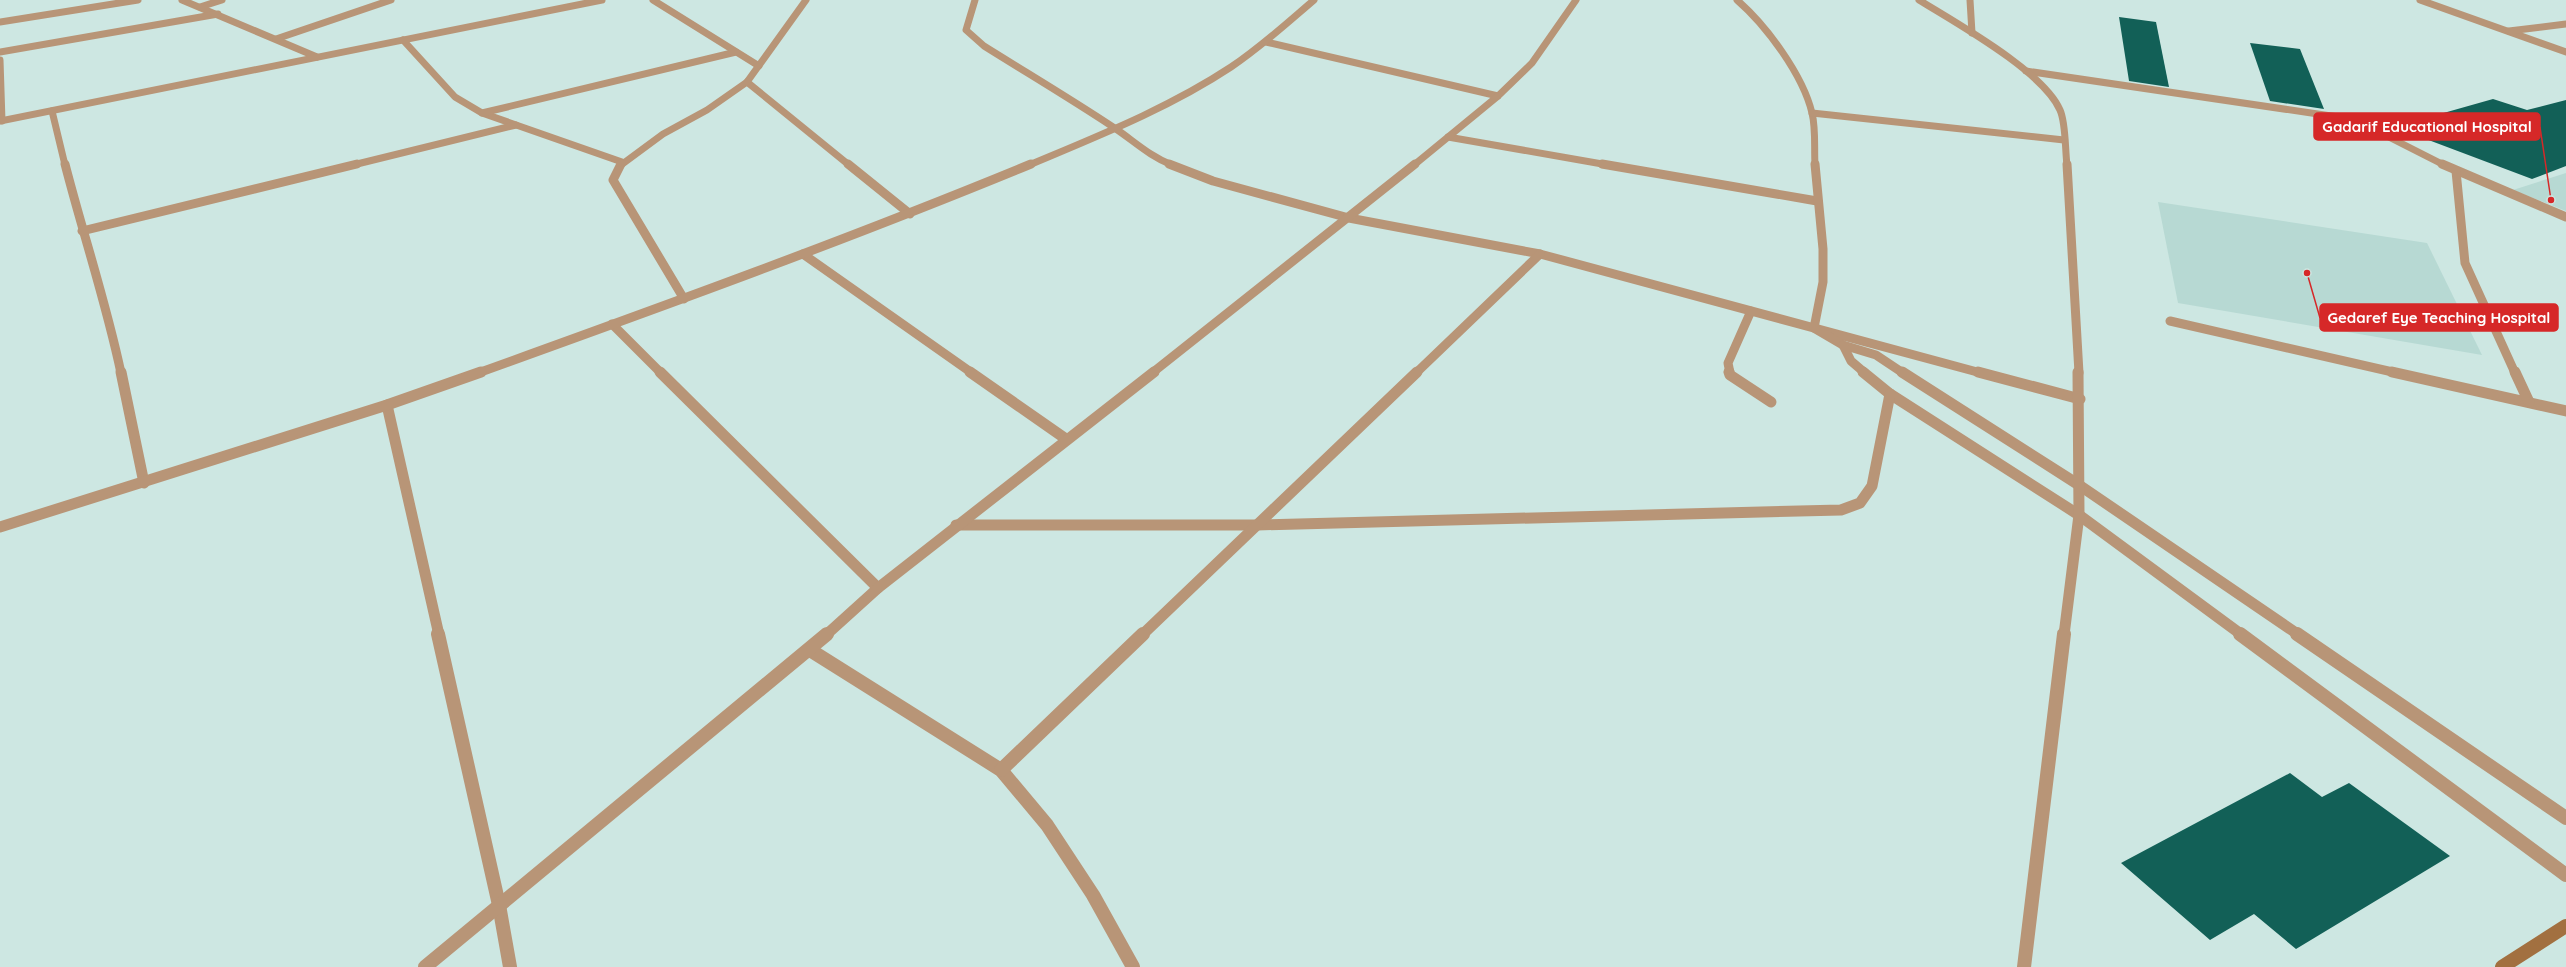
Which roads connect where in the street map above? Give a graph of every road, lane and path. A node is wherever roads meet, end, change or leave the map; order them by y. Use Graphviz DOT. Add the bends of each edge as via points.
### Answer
graph roads {
  1 [pos="138,0"];
  2 [pos="182,0"];
  3 [pos="222,0"];
  4 [pos="391,0"];
  5 [pos="602,0"];
  6 [pos="653,0"];
  7 [pos="806,0"];
  8 [pos="976,0"];
  9 [pos="1314,0"];
  10 [pos="1576,0"];
  11 [pos="1737,0"];
  12 [pos="1919,0"];
  13 [pos="1970,0"];
  14 [pos="2420,0"];
  15 [pos="200,7"];
  16 [pos="218,14"];
  17 [pos="0,22"];
  18 [pos="2566,24"];
  19 [pos="2506,31"];
  20 [pos="1972,33"];
  21 [pos="276,38"];
  22 [pos="403,40"];
  23 [pos="1266,42"];
  24 [pos="0,52"];
  25 [pos="736,52"];
  26 [pos="2566,52"];
  27 [pos="317,57"];
  28 [pos="0,60"];
  29 [pos="759,66"];
  30 [pos="2026,71"];
  31 [pos="0,72"];
  32 [pos="747,82"];
  33 [pos="1498,96"];
  34 [pos="52,111"];
  35 [pos="482,113"];
  36 [pos="1812,113"];
  37 [pos="1,121"];
  38 [pos="516,125"];
  39 [pos="1115,128"];
  40 [pos="1448,137"];
  41 [pos="2064,140"];
  42 [pos="622,162"];
  43 [pos="2456,171"];
  44 [pos="1817,202"];
  45 [pos="910,214"];
  46 [pos="2566,217"];
  47 [pos="1350,218"];
  48 [pos="82,231"];
  49 [pos="803,254"];
  50 [pos="1540,254"];
  51 [pos="684,299"];
  52 [pos="1751,311"];
  53 [pos="2170,321"];
  54 [pos="612,324"];
  55 [pos="1814,328"];
  56 [pos="1843,345"];
  57 [pos="1890,394"];
  58 [pos="2080,399"];
  59 [pos="1771,402"];
  60 [pos="2529,402"];
  61 [pos="387,405"];
  62 [pos="2566,411"];
  63 [pos="1066,439"];
  64 [pos="144,483"];
  65 [pos="2079,485"];
  66 [pos="2079,515"];
  67 [pos="956,525"];
  68 [pos="1257,525"];
  69 [pos="0,527"];
  70 [pos="878,588"];
  71 [pos="810,650"];
  72 [pos="1001,770"];
  73 [pos="2566,818"];
  74 [pos="2566,875"];
  75 [pos="499,905"];
  76 [pos="2566,926"];
  77 [pos="425,967"];
  78 [pos="510,967"];
  79 [pos="1134,967"];
  80 [pos="2024,967"];
  81 [pos="2502,967"];
  1 -- 17 [label="street"];
  2 -- 15 [label="street"];
  3 -- 15 [label="street"];
  4 -- 21 [label="street"];
  5 -- 22 [label="street"];
  6 -- 25 [label="street"];
  7 -- 29 [label="street"];
  8 -- 39 [label="street" via="966,30 984,46"];
  9 -- 23 [label="street"];
  10 -- 33 [label="street" via="1532,63"];
  11 -- 36 [label="street" via="1751,12 1790,62"];
  12 -- 20 [label="street"];
  13 -- 20 [label="street"];
  14 -- 19 [label="street"];
  15 -- 16 [label="street"];
  16 -- 21 [label="street"];
  16 -- 24 [label="street"];
  18 -- 19 [label="street"];
  19 -- 26 [label="street"];
  20 -- 30 [label="street"];
  21 -- 27 [label="street"];
  22 -- 27 [label="street"];
  22 -- 35 [label="street" via="456,97"];
  23 -- 33 [label="street"];
  23 -- 39 [label="street" via="1231,67 1175,100"];
  25 -- 29 [label="street"];
  25 -- 35 [label="street"];
  27 -- 34 [label="street"];
  28 -- 31 [label="street"];
  29 -- 32 [label="street"];
  30 -- 41 [label="street" via="2047,88 2061,111"];
  30 -- 43 [label="street" via="2338,117 2373,129"];
  31 -- 37 [label="street"];
  32 -- 42 [label="street" via="707,110 663,134"];
  32 -- 45 [label="street"];
  33 -- 40 [label="street"];
  34 -- 37 [label="street"];
  34 -- 48 [label="street"];
  35 -- 38 [label="street"];
  36 -- 41 [label="street"];
  36 -- 44 [label="street"];
  38 -- 42 [label="street"];
  38 -- 48 [label="street"];
  39 -- 45 [label="street"];
  39 -- 47 [label="street" via="1157,159 1213,181"];
  40 -- 44 [label="street"];
  40 -- 47 [label="street"];
  41 -- 58 [label="street"];
  42 -- 51 [label="street" via="613,180"];
  43 -- 46 [label="street"];
  43 -- 60 [label="street" via="2465,262"];
  44 -- 55 [label="street" via="1823,249 1823,282"];
  45 -- 49 [label="street"];
  47 -- 50 [label="street"];
  47 -- 63 [label="street"];
  48 -- 64 [label="street" via="113,334"];
  49 -- 51 [label="street"];
  49 -- 63 [label="street"];
  50 -- 52 [label="street"];
  50 -- 68 [label="street"];
  51 -- 54 [label="street"];
  52 -- 55 [label="street"];
  52 -- 59 [label="street" via="1728,363 1730,375"];
  53 -- 60 [label="street"];
  54 -- 61 [label="street"];
  54 -- 70 [label="street"];
  55 -- 56 [label="street"];
  55 -- 58 [label="street"];
  56 -- 57 [label="street" via="1851,361"];
  56 -- 65 [label="street" via="1876,355"];
  57 -- 66 [label="street"];
  57 -- 68 [label="street" via="1872,486 1860,503 1841,510"];
  58 -- 65 [label="street"];
  60 -- 62 [label="street"];
  61 -- 64 [label="street"];
  61 -- 75 [label="street"];
  63 -- 67 [label="street"];
  64 -- 69 [label="street"];
  65 -- 66 [label="street"];
  65 -- 73 [label="street"];
  66 -- 74 [label="street"];
  66 -- 80 [label="street"];
  67 -- 68 [label="street"];
  67 -- 70 [label="street"];
  68 -- 72 [label="street"];
  70 -- 71 [label="street"];
  71 -- 72 [label="street"];
  71 -- 75 [label="street"];
  72 -- 79 [label="street" via="1047,825 1094,896"];
  75 -- 77 [label="street"];
  75 -- 78 [label="street"];
  76 -- 81 [label="main road"];
}
